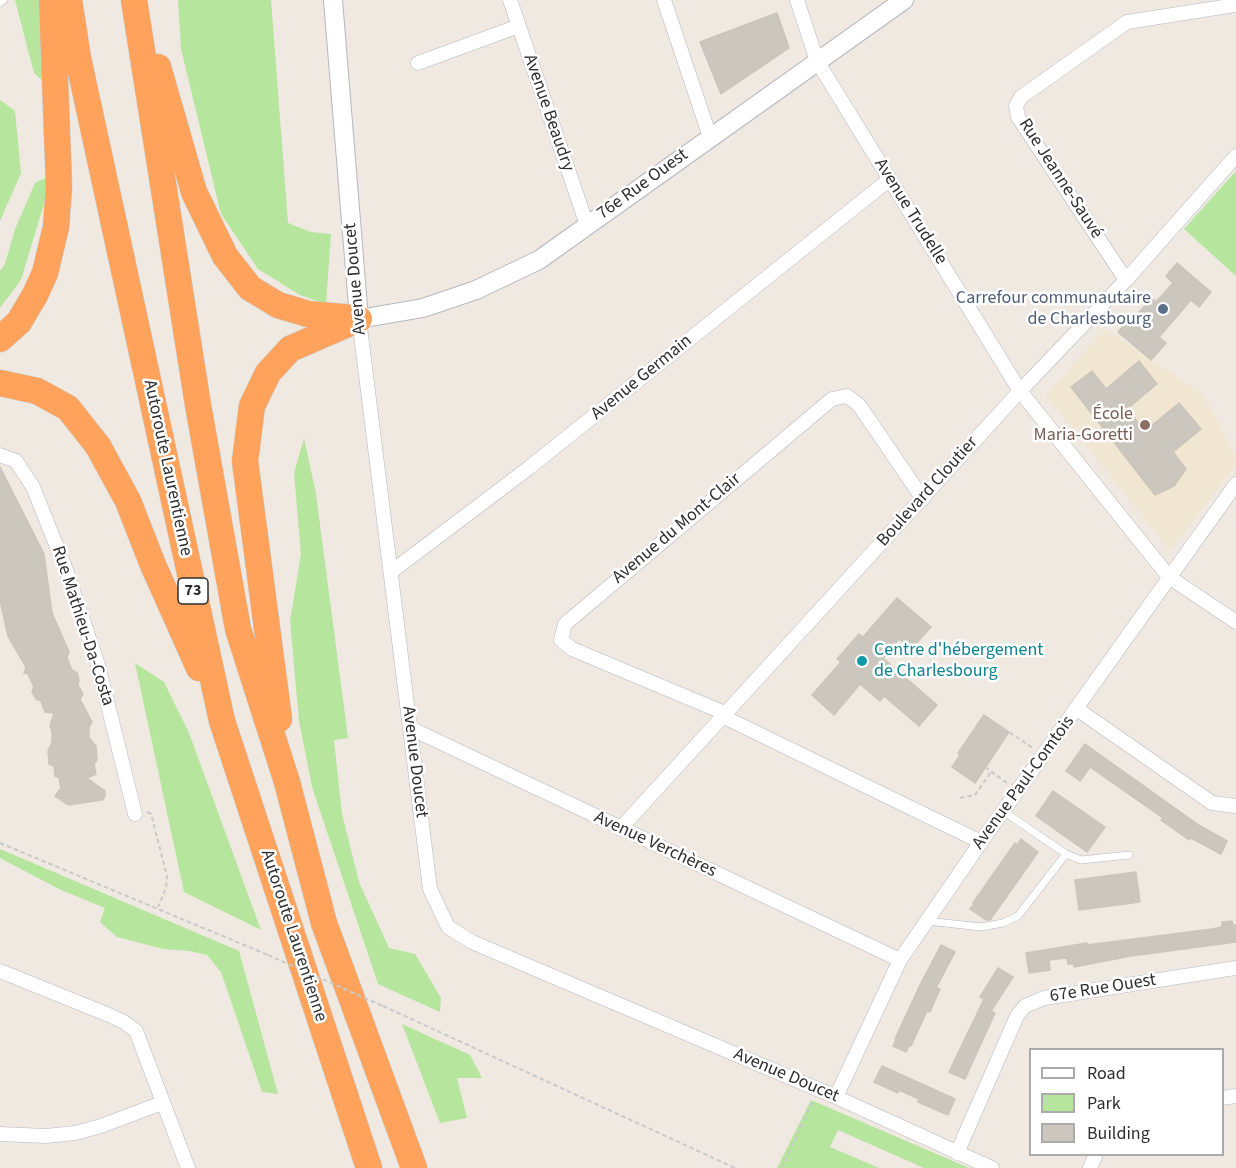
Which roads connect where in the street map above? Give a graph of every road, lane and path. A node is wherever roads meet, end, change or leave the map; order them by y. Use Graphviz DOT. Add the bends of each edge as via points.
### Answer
graph roads {
  1 [pos="4,0"];
  2 [pos="52,0"];
  3 [pos="69,0"];
  4 [pos="134,0"];
  5 [pos="139,0"];
  6 [pos="333,0"];
  7 [pos="510,0"];
  8 [pos="664,0"];
  9 [pos="796,0"];
  10 [pos="904,0"];
  11 [pos="0,3"];
  12 [pos="1236,5"];
  13 [pos="519,26"];
  14 [pos="817,61"];
  15 [pos="418,63"];
  16 [pos="710,137"];
  17 [pos="1236,156"];
  18 [pos="890,179"];
  19 [pos="587,225"];
  20 [pos="1126,280"];
  21 [pos="359,319"];
  22 [pos="0,339"];
  23 [pos="0,383"];
  24 [pos="1020,391"];
  25 [pos="0,455"];
  26 [pos="1236,484"];
  27 [pos="923,499"];
  28 [pos="391,572"];
  29 [pos="1169,577"];
  30 [pos="1236,622"];
  31 [pos="1077,709"];
  32 [pos="725,716"];
  33 [pos="222,721"];
  34 [pos="997,724"];
  35 [pos="410,728"];
  36 [pos="1044,755"];
  37 [pos="985,767"];
  38 [pos="991,772"];
  39 [pos="287,782"];
  40 [pos="1018,791"];
  41 [pos="960,798"];
  42 [pos="1236,806"];
  43 [pos="1004,811"];
  44 [pos="135,814"];
  45 [pos="621,829"];
  46 [pos="981,842"];
  47 [pos="0,843"];
  48 [pos="1066,854"];
  49 [pos="1129,855"];
  50 [pos="157,908"];
  51 [pos="927,921"];
  52 [pos="900,960"];
  53 [pos="1236,968"];
  54 [pos="0,971"];
  55 [pos="818,1089"];
  56 [pos="836,1097"];
  57 [pos="162,1103"];
  58 [pos="0,1134"];
  59 [pos="957,1153"];
  60 [pos="188,1168"];
  61 [pos="369,1168"];
  62 [pos="414,1168"];
  63 [pos="735,1168"];
  64 [pos="782,1168"];
  65 [pos="993,1168"];
  1 -- 11 [label="lane"];
  2 -- 22 [label="highway" via="56,227 45,273 35,295 19,322"];
  3 -- 33 [label="highway, Autoroute Laurentienne / 73" via="80,70"];
  4 -- 39 [label="highway, Autoroute Laurentienne / 73" via="238,629"];
  5 -- 21 [label="highway" via="194,192 225,256 250,288 278,305 308,314"];
  6 -- 21 [label="street, Avenue Doucet"];
  7 -- 13 [label="street, Avenue Beaudry"];
  8 -- 16 [label="street"];
  9 -- 14 [label="street, Avenue Trudelle"];
  10 -- 14 [label="street, 76e Rue Ouest"];
  12 -- 20 [label="street, Rue Jeanne-Sauvé" via="1127,22 1022,97 1016,106 1018,117"];
  13 -- 15 [label="street"];
  13 -- 19 [label="street, Avenue Beaudry"];
  14 -- 16 [label="street, 76e Rue Ouest"];
  14 -- 18 [label="street, Avenue Trudelle"];
  16 -- 19 [label="street, 76e Rue Ouest"];
  17 -- 20 [label="street, Boulevard Cloutier"];
  18 -- 24 [label="street, Avenue Trudelle"];
  18 -- 28 [label="street, Avenue Germain" via="530,467"];
  19 -- 21 [label="street, 76e Rue Ouest" via="539,260 476,290 423,308"];
  20 -- 24 [label="street, Boulevard Cloutier"];
  21 -- 28 [label="street, Avenue Doucet"];
  21 -- 39 [label="highway" via="290,349 268,373 252,406 245,461"];
  23 -- 33 [label="highway" via="37,391 68,408 98,446 128,501"];
  24 -- 27 [label="street, Boulevard Cloutier"];
  24 -- 29 [label="street, Avenue Trudelle"];
  25 -- 44 [label="street, Rue Mathieu-Da-Costa" via="16,461 33,487 65,567 99,665"];
  26 -- 29 [label="street, Avenue Paul-Comtois"];
  27 -- 32 [label="street, Boulevard Cloutier"];
  27 -- 32 [label="street, Avenue du Mont-Clair" via="859,405 847,396 832,399 565,624 561,640 572,649"];
  28 -- 35 [label="street, Avenue Doucet"];
  29 -- 30 [label="street, Avenue Trudelle"];
  29 -- 31 [label="street, Avenue Paul-Comtois"];
  31 -- 36 [label="street, Avenue Paul-Comtois"];
  31 -- 42 [label="street" via="1212,803"];
  32 -- 45 [label="street, Boulevard Cloutier"];
  32 -- 46 [label="street, Avenue du Mont-Clair"];
  33 -- 61 [label="highway, Autoroute Laurentienne / 73"];
  34 -- 36 [label="path"];
  35 -- 45 [label="street, Avenue Verchères"];
  35 -- 55 [label="street, Avenue Doucet" via="430,889 448,927 472,942"];
  36 -- 40 [label="street, Avenue Paul-Comtois"];
  37 -- 38 [label="path"];
  38 -- 40 [label="path"];
  38 -- 41 [label="path" via="975,795"];
  39 -- 62 [label="highway, Autoroute Laurentienne / 73" via="324,924"];
  40 -- 43 [label="street, Avenue Paul-Comtois"];
  43 -- 46 [label="street, Avenue Paul-Comtois"];
  43 -- 48 [label="lane"];
  44 -- 50 [label="path" via="151,814 165,866 167,881"];
  45 -- 52 [label="street, Avenue Verchères"];
  46 -- 51 [label="street, Avenue Paul-Comtois"];
  47 -- 50 [label="path"];
  48 -- 49 [label="lane" via="1081,860"];
  48 -- 51 [label="lane" via="1018,916 981,927"];
  50 -- 63 [label="path, bridge" via="383,1006"];
  51 -- 52 [label="street, Avenue Paul-Comtois"];
  52 -- 56 [label="street, Avenue Paul-Comtois"];
  53 -- 59 [label="street, 67e Rue Ouest" via="1044,998 1024,1006"];
  54 -- 57 [label="street" via="109,1015 136,1031"];
  55 -- 56 [label="street, Avenue Doucet"];
  55 -- 64 [label="path"];
  56 -- 59 [label="street, Avenue Doucet"];
  57 -- 58 [label="street" via="75,1133"];
  57 -- 60 [label="street"];
  59 -- 65 [label="street, Avenue Doucet"];
}
